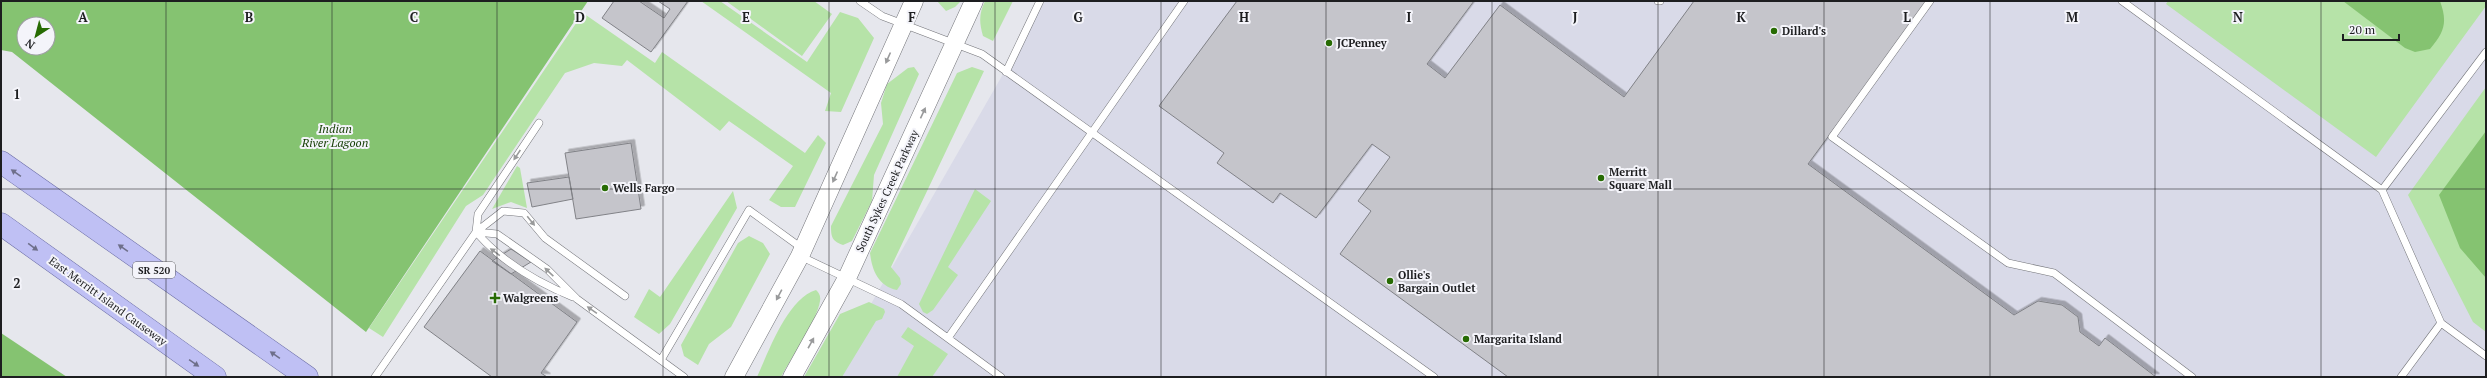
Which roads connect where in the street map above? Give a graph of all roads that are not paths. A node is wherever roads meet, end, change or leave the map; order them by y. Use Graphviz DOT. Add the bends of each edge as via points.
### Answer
graph roads {
  1 [pos="860,1"];
  2 [pos="914,1"];
  3 [pos="974,1"];
  4 [pos="1040,1"];
  5 [pos="1184,1"];
  6 [pos="1930,1"];
  7 [pos="2122,1"];
  8 [pos="904,23"];
  9 [pos="955,44"];
  10 [pos="2486,52"];
  11 [pos="1006,72"];
  12 [pos="539,123"];
  13 [pos="1091,134"];
  14 [pos="1,162"];
  15 [pos="2382,190"];
  16 [pos="1,224"];
  17 [pos="476,232"];
  18 [pos="801,253"];
  19 [pos="847,278"];
  20 [pos="626,296"];
  21 [pos="577,299"];
  22 [pos="2441,323"];
  23 [pos="948,338"];
  24 [pos="2486,356"];
  25 [pos="660,360"];
  26 [pos="215,377"];
  27 [pos="307,377"];
  28 [pos="375,377"];
  29 [pos="684,377"];
  30 [pos="734,377"];
  31 [pos="792,377"];
  32 [pos="1001,377"];
  33 [pos="1434,377"];
  34 [pos="2192,377"];
  35 [pos="2401,377"];
  1 -- 8 [label="lane" via="882,16"];
  2 -- 8 [label="street"];
  3 -- 9 [label="street, South Sykes Creek Parkway"];
  4 -- 11 [label="lane"];
  5 -- 13 [label="lane"];
  6 -- 34 [label="lane" via="1832,137 2008,263 2054,273"];
  7 -- 15 [label="lane"];
  8 -- 9 [label="lane"];
  8 -- 18 [label="street, one-way"];
  9 -- 11 [label="lane" via="982,54"];
  19 -- 9 [label="street, South Sykes Creek Parkway, one-way"];
  10 -- 15 [label="lane"];
  11 -- 13 [label="lane"];
  12 -- 17 [label="lane, one-way" via="478,214"];
  13 -- 23 [label="lane"];
  13 -- 33 [label="lane"];
  27 -- 14 [label="main road, SR 520, one-way"];
  15 -- 22 [label="lane"];
  16 -- 26 [label="main road, East Merritt Island Causeway, one-way"];
  17 -- 20 [label="lane, one-way" via="503,211 524,213 545,238"];
  21 -- 17 [label="lane, one-way" via="538,283 489,247"];
  21 -- 17 [label="lane, one-way" via="547,269 497,234"];
  17 -- 28 [label="lane"];
  18 -- 19 [label="lane"];
  18 -- 25 [label="lane" via="749,210"];
  18 -- 30 [label="street, one-way"];
  19 -- 23 [label="lane" via="901,304"];
  31 -- 19 [label="street, South Sykes Creek Parkway, one-way"];
  25 -- 21 [label="lane, one-way"];
  22 -- 24 [label="lane"];
  22 -- 35 [label="lane"];
  23 -- 32 [label="lane"];
  25 -- 29 [label="lane"];
}
